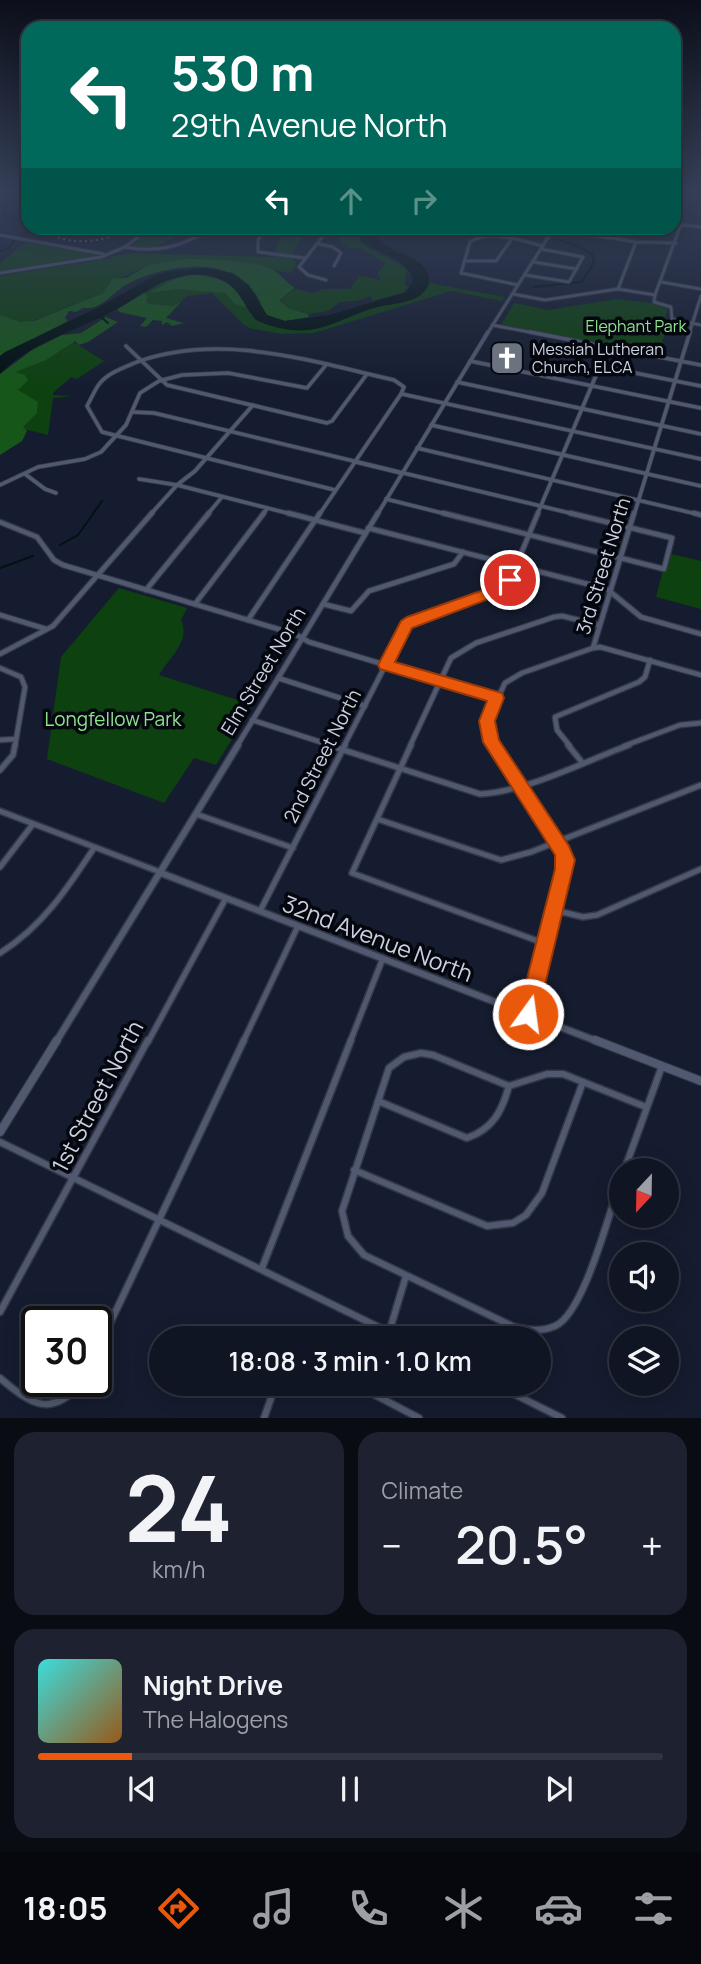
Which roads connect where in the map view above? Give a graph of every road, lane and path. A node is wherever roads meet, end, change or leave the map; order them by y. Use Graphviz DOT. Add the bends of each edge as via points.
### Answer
graph roads {
  1 [pos="98,257"];
  2 [pos="299,257"];
  3 [pos="339,257"];
  4 [pos="464,257"];
  5 [pos="499,257"];
  6 [pos="536,257"];
  7 [pos="582,257"];
  8 [pos="630,257"];
  9 [pos="670,257"];
  10 [pos="306,258"];
  11 [pos="463,261"];
  12 [pos="533,262"];
  13 [pos="334,266"];
  14 [pos="577,269"];
  15 [pos="0,274"];
  16 [pos="525,275"];
  17 [pos="326,280"];
  18 [pos="660,282"];
  19 [pos="518,285"];
  20 [pos="618,289"];
  21 [pos="701,289"];
  22 [pos="513,294"];
  23 [pos="655,295"];
  24 [pos="701,296"];
  25 [pos="692,324"];
  26 [pos="492,325"];
  27 [pos="701,325"];
  28 [pos="126,346"];
  29 [pos="141,360"];
  30 [pos="470,361"];
  31 [pos="680,361"];
  32 [pos="326,365"];
  33 [pos="701,365"];
  34 [pos="367,374"];
  35 [pos="161,380"];
  36 [pos="674,380"];
  37 [pos="457,382"];
  38 [pos="592,385"];
  39 [pos="701,386"];
  40 [pos="401,394"];
  41 [pos="668,401"];
  42 [pos="444,404"];
  43 [pos="253,405"];
  44 [pos="701,408"];
  45 [pos="582,409"];
  46 [pos="132,412"];
  47 [pos="431,425"];
  48 [pos="660,425"];
  49 [pos="231,431"];
  50 [pos="572,431"];
  51 [pos="701,434"];
  52 [pos="117,436"];
  53 [pos="417,448"];
  54 [pos="653,449"];
  55 [pos="563,455"];
  56 [pos="207,458"];
  57 [pos="701,459"];
  58 [pos="355,461"];
  59 [pos="402,472"];
  60 [pos="25,474"];
  61 [pos="645,474"];
  62 [pos="139,479"];
  63 [pos="551,480"];
  64 [pos="0,485"];
  65 [pos="177,485"];
  66 [pos="701,486"];
  67 [pos="335,490"];
  68 [pos="56,493"];
  69 [pos="222,497"];
  70 [pos="386,499"];
  71 [pos="637,499"];
  72 [pos="541,506"];
  73 [pos="267,509"];
  74 [pos="701,515"];
  75 [pos="316,521"];
  76 [pos="0,522"];
  77 [pos="629,528"];
  78 [pos="367,530"];
  79 [pos="529,535"];
  80 [pos="463,552"];
  81 [pos="620,558"];
  82 [pos="516,566"];
  83 [pos="99,576"];
  84 [pos="146,590"];
  85 [pos="610,590"];
  86 [pos="195,604"];
  87 [pos="323,604"];
  88 [pos="0,615"];
  89 [pos="248,620"];
  90 [pos="599,625"];
  91 [pos="47,630"];
  92 [pos="701,634"];
  93 [pos="302,638"];
  94 [pos="593,648"];
  95 [pos="0,654"];
  96 [pos="650,660"];
  97 [pos="385,665"];
  98 [pos="0,668"];
  99 [pos="701,675"];
  100 [pos="278,678"];
  101 [pos="440,681"];
  102 [pos="496,698"];
  103 [pos="365,706"];
  104 [pos="252,720"];
  105 [pos="701,723"];
  106 [pos="16,739"];
  107 [pos="0,740"];
  108 [pos="342,751"];
  109 [pos="581,761"];
  110 [pos="0,770"];
  111 [pos="399,770"];
  112 [pos="701,785"];
  113 [pos="519,787"];
  114 [pos="0,811"];
  115 [pos="195,813"];
  116 [pos="377,820"];
  117 [pos="33,824"];
  118 [pos="556,842"];
  119 [pos="94,848"];
  120 [pos="293,848"];
  121 [pos="0,867"];
  122 [pos="701,869"];
  123 [pos="160,873"];
  124 [pos="226,897"];
  125 [pos="554,910"];
  126 [pos="260,911"];
  127 [pos="298,926"];
  128 [pos="546,944"];
  129 [pos="0,953"];
  130 [pos="383,958"];
  131 [pos="528,1014"];
  132 [pos="662,1066"];
  133 [pos="701,1080"];
  134 [pos="583,1082"];
  135 [pos="509,1086"];
  136 [pos="378,1101"];
  137 [pos="646,1107"];
  138 [pos="0,1132"];
  139 [pos="0,1142"];
  140 [pos="628,1158"];
  141 [pos="354,1170"];
  142 [pos="74,1178"];
  143 [pos="609,1215"];
  144 [pos="159,1219"];
  145 [pos="262,1268"];
  146 [pos="406,1276"];
  147 [pos="0,1312"];
  148 [pos="112,1319"];
  149 [pos="371,1326"];
  150 [pos="391,1326"];
  151 [pos="0,1378"];
  152 [pos="272,1396"];
  153 [pos="383,1396"];
  154 [pos="518,1396"];
  155 [pos="75,1397"];
  156 [pos="71,1405"];
  157 [pos="40,1414"];
  158 [pos="264,1418"];
  159 [pos="419,1418"];
  160 [pos="562,1418"];
  1 -- 15 [label="street"];
  2 -- 10 [label="street"];
  3 -- 13 [label="street"];
  4 -- 11 [label="street"];
  5 -- 11 [label="street" via="496,261"];
  6 -- 12 [label="street, Elm Street North"];
  7 -- 14 [label="street"];
  8 -- 20 [label="street"];
  9 -- 18 [label="street"];
  10 -- 17 [label="street" via="301,271"];
  11 -- 19 [label="street" via="463,274"];
  12 -- 14 [label="street"];
  12 -- 16 [label="street, Elm Street North"];
  14 -- 16 [label="street" via="569,282"];
  16 -- 19 [label="street, Elm Street North"];
  18 -- 21 [label="street"];
  18 -- 23 [label="street"];
  19 -- 22 [label="street, Elm Street North"];
  20 -- 22 [label="street" via="545,300"];
  20 -- 23 [label="street"];
  22 -- 26 [label="street, Elm Street North"];
  23 -- 25 [label="street" via="654,302 671,307 672,319"];
  24 -- 25 [label="street, 3rd Street North"];
  25 -- 27 [label="street"];
  25 -- 31 [label="street, 3rd Street North"];
  26 -- 30 [label="street, Elm Street North"];
  26 -- 31 [label="street"];
  28 -- 29 [label="street"];
  29 -- 32 [label="street" via="243,348"];
  29 -- 35 [label="street"];
  29 -- 52 [label="street" via="101,381 87,406 99,430"];
  30 -- 37 [label="street, Elm Street North"];
  30 -- 38 [label="street"];
  31 -- 33 [label="street"];
  31 -- 36 [label="street, 3rd Street North"];
  32 -- 34 [label="street"];
  32 -- 35 [label="street" via="303,389 228,373"];
  34 -- 40 [label="street" via="399,382 404,387"];
  34 -- 43 [label="street" via="332,421"];
  35 -- 43 [label="street"];
  35 -- 46 [label="street" via="140,393"];
  36 -- 38 [label="street, 2nd Street North" via="600,366"];
  36 -- 39 [label="street"];
  36 -- 41 [label="street, 3rd Street North"];
  37 -- 42 [label="street, Elm Street North"];
  37 -- 45 [label="street"];
  38 -- 41 [label="street"];
  38 -- 45 [label="street, 2nd Street North"];
  40 -- 42 [label="street"];
  40 -- 58 [label="street"];
  41 -- 44 [label="street"];
  41 -- 48 [label="street, 3rd Street North"];
  42 -- 47 [label="street, Elm Street North"];
  42 -- 50 [label="street"];
  43 -- 49 [label="street"];
  45 -- 48 [label="street"];
  45 -- 50 [label="street, 2nd Street North"];
  46 -- 49 [label="street"];
  46 -- 52 [label="street"];
  47 -- 53 [label="street, Elm Street North"];
  47 -- 55 [label="street"];
  48 -- 51 [label="street"];
  48 -- 54 [label="street, 3rd Street North"];
  49 -- 56 [label="street"];
  49 -- 58 [label="street"];
  50 -- 54 [label="street"];
  50 -- 55 [label="street, 2nd Street North"];
  52 -- 56 [label="street"];
  52 -- 60 [label="street" via="90,458 49,464"];
  53 -- 59 [label="street, Elm Street North"];
  53 -- 63 [label="street"];
  54 -- 57 [label="street"];
  54 -- 61 [label="street, 3rd Street North"];
  55 -- 61 [label="street"];
  55 -- 63 [label="street, 2nd Street North"];
  56 -- 65 [label="street"];
  56 -- 67 [label="street"];
  58 -- 59 [label="street"];
  58 -- 67 [label="street"];
  59 -- 70 [label="street, Elm Street North"];
  59 -- 72 [label="street"];
  60 -- 64 [label="street"];
  60 -- 68 [label="street"];
  61 -- 66 [label="street"];
  61 -- 71 [label="street, 3rd Street North"];
  62 -- 65 [label="street"];
  63 -- 71 [label="street"];
  63 -- 72 [label="street, 2nd Street North"];
  65 -- 69 [label="street"];
  65 -- 83 [label="street"];
  67 -- 75 [label="street"];
  69 -- 73 [label="street"];
  69 -- 84 [label="street"];
  70 -- 78 [label="street, Elm Street North"];
  70 -- 79 [label="street"];
  71 -- 74 [label="street"];
  71 -- 77 [label="street, 3rd Street North"];
  72 -- 77 [label="street"];
  72 -- 79 [label="street, 2nd Street North"];
  73 -- 75 [label="street"];
  73 -- 86 [label="street"];
  75 -- 78 [label="street"];
  75 -- 89 [label="street"];
  76 -- 83 [label="street" via="32,534 55,562"];
  77 -- 81 [label="street, 3rd Street North"];
  77 -- 81 [label="street" via="672,538 664,569"];
  78 -- 80 [label="street"];
  78 -- 87 [label="street, Elm Street North"];
  79 -- 81 [label="street"];
  79 -- 82 [label="street, 2nd Street North"];
  80 -- 82 [label="street"];
  80 -- 87 [label="street" via="454,564 369,591 351,611"];
  81 -- 85 [label="street, 3rd Street North"];
  82 -- 85 [label="street"];
  82 -- 97 [label="street, 2nd Street North" via="510,580 497,591 406,625"];
  83 -- 84 [label="street"];
  83 -- 91 [label="street"];
  84 -- 86 [label="street"];
  85 -- 90 [label="street, 3rd Street North"];
  85 -- 92 [label="street" via="641,617"];
  86 -- 89 [label="street"];
  87 -- 93 [label="street, Elm Street North"];
  88 -- 91 [label="street"];
  89 -- 93 [label="street"];
  90 -- 94 [label="street, 3rd Street North"];
  90 -- 101 [label="street" via="562,616 530,623 457,652"];
  91 -- 95 [label="street"];
  93 -- 97 [label="street"];
  93 -- 100 [label="street, Elm Street North"];
  94 -- 96 [label="street"];
  94 -- 102 [label="street, 3rd Street North" via="522,673 505,683"];
  96 -- 99 [label="street"];
  96 -- 109 [label="street" via="639,682 555,717 557,730"];
  97 -- 101 [label="street"];
  97 -- 103 [label="street, 2nd Street North"];
  98 -- 106 [label="street" via="24,681"];
  100 -- 103 [label="street"];
  100 -- 104 [label="street, Elm Street North"];
  101 -- 102 [label="street"];
  101 -- 111 [label="street"];
  102 -- 113 [label="street" via="487,732"];
  103 -- 108 [label="street, 2nd Street North"];
  104 -- 108 [label="street"];
  104 -- 115 [label="street, Elm Street North"];
  105 -- 109 [label="street" via="680,724"];
  106 -- 107 [label="street"];
  106 -- 110 [label="street" via="13,755"];
  108 -- 111 [label="street"];
  108 -- 120 [label="street, 2nd Street North"];
  109 -- 113 [label="street"];
  111 -- 113 [label="street" via="480,794"];
  111 -- 116 [label="street"];
  112 -- 118 [label="street"];
  113 -- 118 [label="street"];
  114 -- 117 [label="street"];
  115 -- 120 [label="street"];
  115 -- 123 [label="street, Elm Street North"];
  116 -- 118 [label="street" via="493,859 511,859"];
  116 -- 128 [label="street" via="352,873"];
  117 -- 119 [label="street"];
  117 -- 121 [label="street"];
  118 -- 125 [label="street" via="566,860"];
  119 -- 123 [label="street"];
  119 -- 129 [label="street" via="39,925"];
  120 -- 126 [label="street, 2nd Street North"];
  122 -- 125 [label="street" via="597,915 583,917"];
  123 -- 124 [label="street, 32nd Avenue North"];
  123 -- 138 [label="street, Elm Street North"];
  124 -- 126 [label="street, 32nd Avenue North"];
  124 -- 142 [label="street, 1st Street North"];
  125 -- 128 [label="street"];
  126 -- 127 [label="street, 32nd Avenue North"];
  127 -- 130 [label="street, 32nd Avenue North"];
  127 -- 144 [label="street"];
  128 -- 131 [label="street"];
  130 -- 131 [label="street, 32nd Avenue North"];
  130 -- 145 [label="street"];
  131 -- 132 [label="street, 32nd Avenue North"];
  132 -- 133 [label="street, 32nd Avenue North"];
  132 -- 137 [label="street"];
  134 -- 135 [label="street" via="547,1074"];
  134 -- 137 [label="street"];
  134 -- 141 [label="street" via="542,1193 521,1222 487,1226"];
  135 -- 136 [label="street" via="423,1052 396,1060"];
  135 -- 136 [label="street" via="490,1128 467,1138"];
  136 -- 141 [label="street"];
  137 -- 140 [label="street"];
  139 -- 142 [label="street"];
  141 -- 146 [label="street" via="342,1211 348,1236 363,1255"];
  142 -- 144 [label="street"];
  142 -- 147 [label="street, 1st Street North"];
  143 -- 146 [label="street" via="582,1294 555,1327 526,1330 512,1326"];
  144 -- 145 [label="street"];
  144 -- 148 [label="street"];
  145 -- 149 [label="street"];
  146 -- 150 [label="street"];
  151 -- 157 [label="street"];
  152 -- 158 [label="street"];
  153 -- 159 [label="street"];
  154 -- 160 [label="street"];
  155 -- 156 [label="street"];
}
